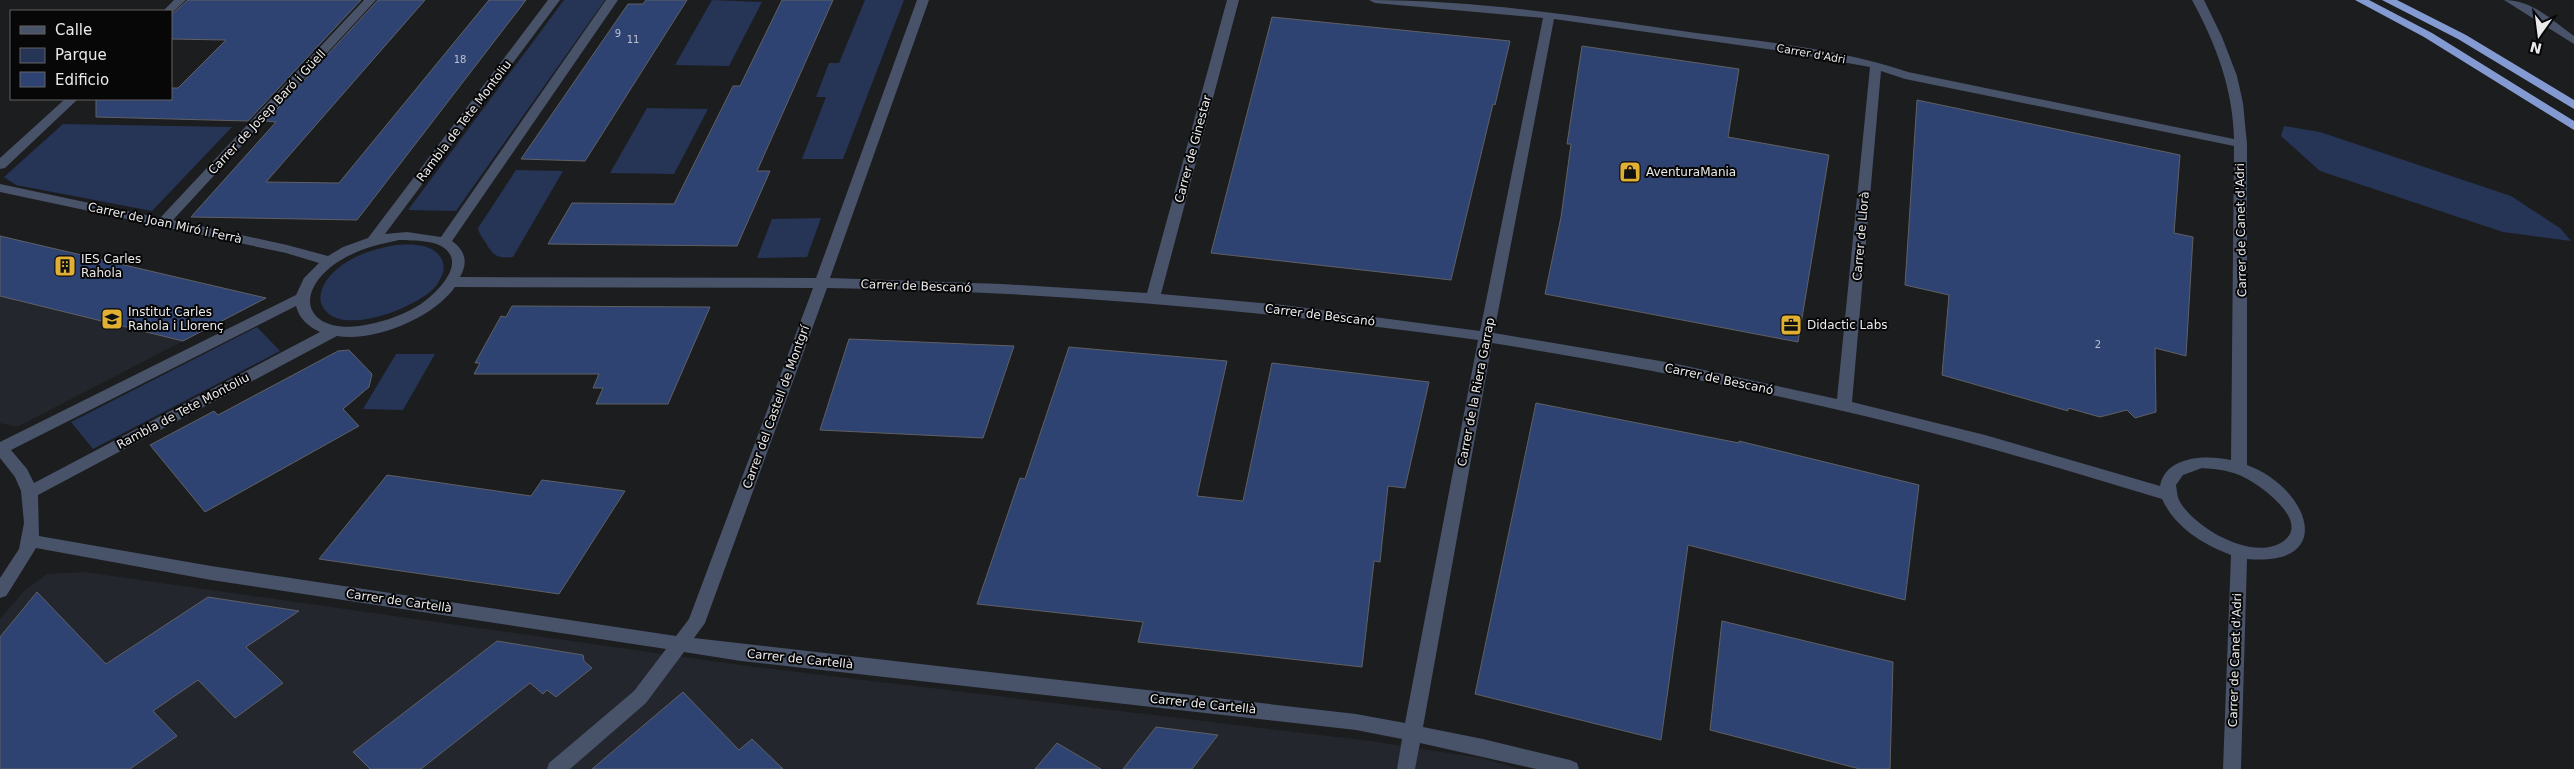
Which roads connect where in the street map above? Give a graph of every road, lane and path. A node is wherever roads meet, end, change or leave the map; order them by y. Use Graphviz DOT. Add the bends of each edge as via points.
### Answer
graph roads {
  1 [pos="180,0"];
  2 [pos="370,0"];
  3 [pos="554,0"];
  4 [pos="612,0"];
  5 [pos="923,0"];
  6 [pos="1232,0"];
  7 [pos="1375,0"];
  8 [pos="2198,0"];
  9 [pos="2361,0"];
  10 [pos="2388,0"];
  11 [pos="2510,0"];
  12 [pos="169,10"];
  13 [pos="1549,15"];
  14 [pos="2574,41"];
  15 [pos="1876,66"];
  16 [pos="71,100"];
  17 [pos="2574,105"];
  18 [pos="2574,126"];
  19 [pos="2241,144"];
  20 [pos="0,165"];
  21 [pos="0,188"];
  22 [pos="164,222"];
  23 [pos="373,241"];
  24 [pos="445,242"];
  25 [pos="330,261"];
  26 [pos="452,282"];
  27 [pos="822,283"];
  28 [pos="301,298"];
  29 [pos="1153,298"];
  30 [pos="336,330"];
  31 [pos="1487,338"];
  32 [pos="1844,406"];
  33 [pos="0,449"];
  34 [pos="2239,468"];
  35 [pos="30,492"];
  36 [pos="2169,495"];
  37 [pos="31,540"];
  38 [pos="2239,551"];
  39 [pos="0,591"];
  40 [pos="680,643"];
  41 [pos="1412,733"];
  42 [pos="556,769"];
  43 [pos="1406,769"];
  44 [pos="1570,769"];
  45 [pos="2232,769"];
  1 -- 12 [label="street"];
  2 -- 22 [label="street, Carrer de Josep Baró i Güell"];
  3 -- 23 [label="street, Rambla de Tete Montoliu"];
  4 -- 24 [label="street"];
  5 -- 27 [label="street, Carrer del Castell de Montgrí"];
  6 -- 29 [label="street, Carrer de Ginestar"];
  7 -- 13 [label="street, Carrer d'Adri"];
  8 -- 19 [label="street, Carrer de Canet d'Adri" via="2223,51 2232,80"];
  9 -- 18 [label="highway" via="2428,35"];
  10 -- 17 [label="highway" via="2462,36"];
  11 -- 14 [label="street" via="2526,7"];
  13 -- 15 [label="street, Carrer d'Adri"];
  13 -- 31 [label="street, Carrer de la Riera Garrap"];
  15 -- 19 [label="street, Carrer d'Adri" via="1905,75"];
  15 -- 32 [label="street, Carrer de Llorà"];
  16 -- 20 [label="street"];
  19 -- 34 [label="street, Carrer de Canet d'Adri" via="2243,271"];
  21 -- 22 [label="street, Carrer de Joan Miró i Ferrà"];
  22 -- 25 [label="street, Carrer de Joan Miró i Ferrà"];
  23 -- 24 [label="street" via="399,236 427,236"];
  23 -- 25 [label="street"];
  24 -- 26 [label="street" via="457,254 458,266"];
  25 -- 28 [label="street" via="307,284"];
  26 -- 27 [label="street, Carrer de Bescanó"];
  26 -- 30 [label="street" via="432,303 407,317 380,327"];
  27 -- 29 [label="street, Carrer de Bescanó" via="992,288"];
  27 -- 40 [label="street, Carrer del Castell de Montgrí" via="696,623"];
  28 -- 30 [label="street" via="303,312 315,324"];
  28 -- 33 [label="street"];
  29 -- 31 [label="street, Carrer de Bescanó" via="1346,317"];
  30 -- 35 [label="street, Rambla de Tete Montoliu"];
  31 -- 32 [label="street, Carrer de Bescanó" via="1672,369"];
  31 -- 41 [label="street, Carrer de la Riera Garrap"];
  32 -- 36 [label="street, Carrer de Bescanó" via="1960,434"];
  33 -- 35 [label="street" via="18,466"];
  34 -- 36 [label="street" via="2220,463 2186,465 2175,472 2169,482"];
  34 -- 38 [label="street" via="2259,477 2290,504 2298,519 2298,533 2292,545 2278,552"];
  35 -- 37 [label="street"];
  36 -- 38 [label="street" via="2185,522 2212,541"];
  37 -- 39 [label="street"];
  37 -- 40 [label="street, Carrer de Cartellà" via="212,573"];
  38 -- 45 [label="street, Carrer de Canet d'Adri"];
  40 -- 41 [label="street, Carrer de Cartellà" via="741,653 1356,722"];
  40 -- 42 [label="street, Carrer del Castell de Montgrí" via="640,697"];
  41 -- 43 [label="street, Carrer de la Riera Garrap"];
  41 -- 44 [label="street, Carrer de Cartellà" via="1482,746"];
}
